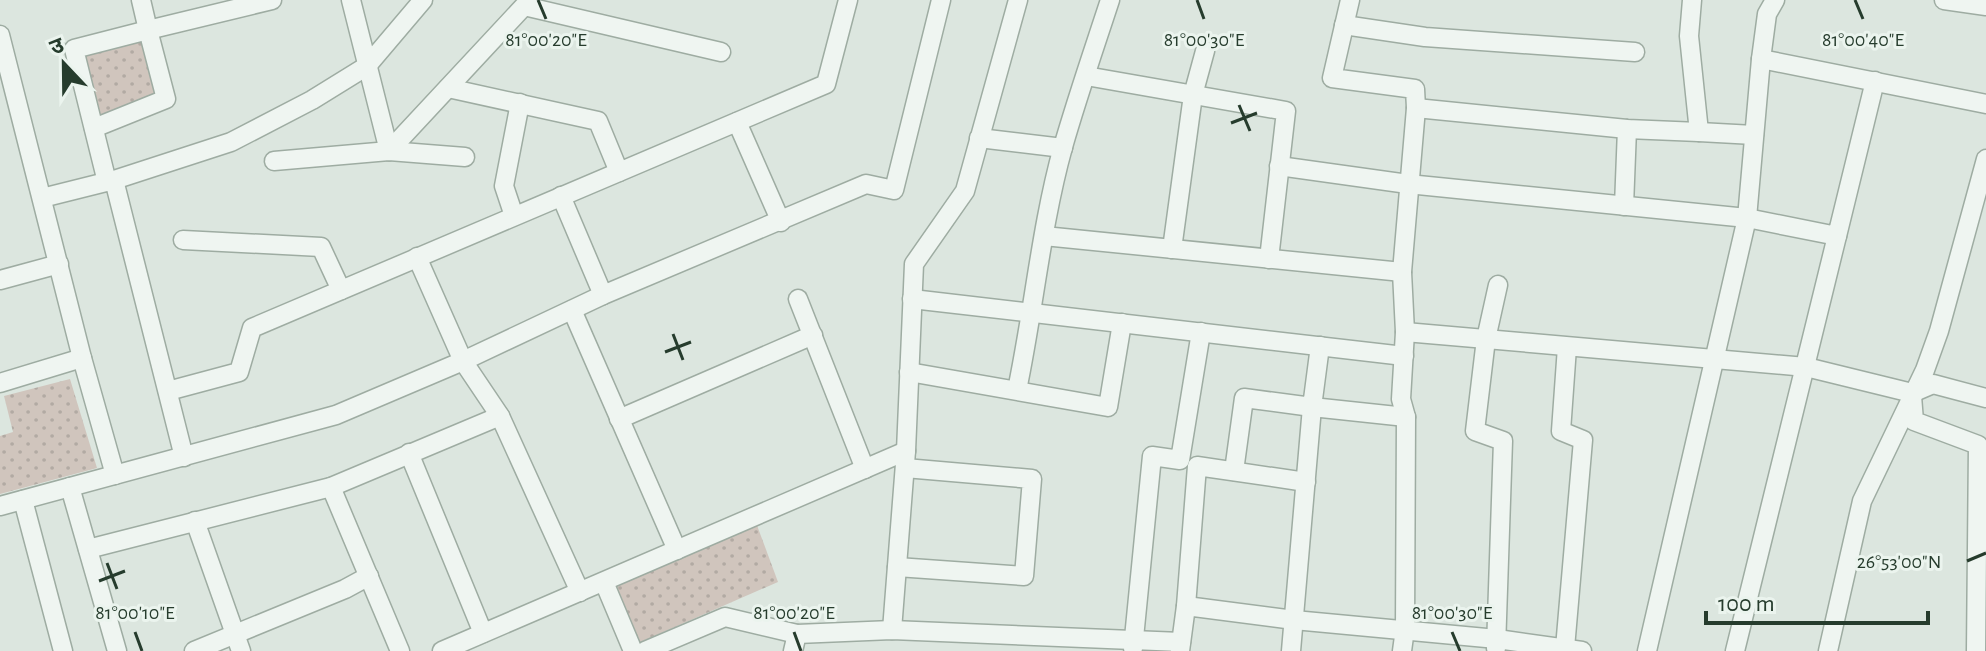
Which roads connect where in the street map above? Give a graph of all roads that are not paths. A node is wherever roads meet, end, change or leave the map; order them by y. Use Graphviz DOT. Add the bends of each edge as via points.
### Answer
graph roads {
  1 [pos="141,0"];
  2 [pos="272,0"];
  3 [pos="351,0"];
  4 [pos="423,0"];
  5 [pos="848,0"];
  6 [pos="941,0"];
  7 [pos="1018,0"];
  8 [pos="1110,0"];
  9 [pos="1350,0"];
  10 [pos="1692,0"];
  11 [pos="1775,0"];
  12 [pos="1944,0"];
  13 [pos="1986,6"];
  14 [pos="1344,25"];
  15 [pos="148,30"];
  16 [pos="0,35"];
  17 [pos="1205,51"];
  18 [pos="721,52"];
  19 [pos="1635,52"];
  20 [pos="1761,59"];
  21 [pos="367,66"];
  22 [pos="1086,76"];
  23 [pos="1875,81"];
  24 [pos="448,88"];
  25 [pos="1193,95"];
  26 [pos="8,98"];
  27 [pos="520,103"];
  28 [pos="1986,104"];
  29 [pos="1416,108"];
  30 [pos="737,122"];
  31 [pos="94,128"];
  32 [pos="1627,129"];
  33 [pos="1699,132"];
  34 [pos="1754,135"];
  35 [pos="979,138"];
  36 [pos="1063,148"];
  37 [pos="389,151"];
  38 [pos="465,157"];
  39 [pos="1986,159"];
  40 [pos="274,161"];
  41 [pos="1279,166"];
  42 [pos="619,172"];
  43 [pos="111,181"];
  44 [pos="1408,184"];
  45 [pos="561,196"];
  46 [pos="42,198"];
  47 [pos="1624,206"];
  48 [pos="514,216"];
  49 [pos="1747,218"];
  50 [pos="781,222"];
  51 [pos="1044,236"];
  52 [pos="1837,236"];
  53 [pos="183,240"];
  54 [pos="1172,249"];
  55 [pos="417,257"];
  56 [pos="1269,259"];
  57 [pos="59,264"];
  58 [pos="1402,272"];
  59 [pos="0,280"];
  60 [pos="1498,285"];
  61 [pos="341,290"];
  62 [pos="603,295"];
  63 [pos="798,299"];
  64 [pos="912,299"];
  65 [pos="572,310"];
  66 [pos="1033,313"];
  67 [pos="1122,323"];
  68 [pos="1201,332"];
  69 [pos="1405,332"];
  70 [pos="813,335"];
  71 [pos="1486,339"];
  72 [pos="1320,346"];
  73 [pos="1567,347"];
  74 [pos="1404,356"];
  75 [pos="82,358"];
  76 [pos="463,361"];
  77 [pos="1715,361"];
  78 [pos="1806,367"];
  79 [pos="909,372"];
  80 [pos="0,383"];
  81 [pos="1017,390"];
  82 [pos="168,391"];
  83 [pos="1912,393"];
  84 [pos="1986,398"];
  85 [pos="1312,407"];
  86 [pos="500,416"];
  87 [pos="1406,417"];
  88 [pos="619,419"];
  89 [pos="409,453"];
  90 [pos="184,457"];
  91 [pos="905,460"];
  92 [pos="1189,463"];
  93 [pos="865,469"];
  94 [pos="1234,471"];
  95 [pos="115,475"];
  96 [pos="1306,482"];
  97 [pos="70,487"];
  98 [pos="331,487"];
  99 [pos="23,500"];
  100 [pos="0,506"];
  101 [pos="195,521"];
  102 [pos="1981,538"];
  103 [pos="88,549"];
  104 [pos="677,550"];
  105 [pos="897,567"];
  106 [pos="369,576"];
  107 [pos="604,582"];
  108 [pos="1981,591"];
  109 [pos="580,592"];
  110 [pos="1186,606"];
  111 [pos="1294,620"];
  112 [pos="1405,629"];
  113 [pos="892,630"];
  114 [pos="483,633"];
  115 [pos="237,642"];
  116 [pos="795,642"];
  117 [pos="950,642"];
  118 [pos="1133,645"];
  119 [pos="1496,645"];
  120 [pos="1180,646"];
  121 [pos="1573,650"];
  122 [pos="63,651"];
  123 [pos="117,651"];
  124 [pos="194,651"];
  125 [pos="400,651"];
  126 [pos="442,651"];
  127 [pos="633,651"];
  128 [pos="645,651"];
  129 [pos="1291,651"];
  130 [pos="1402,651"];
  131 [pos="1647,651"];
  132 [pos="1735,651"];
  133 [pos="1828,651"];
  134 [pos="1976,651"];
  1 -- 15 [label="street"];
  2 -- 15 [label="street"];
  3 -- 21 [label="street"];
  4 -- 21 [label="street"];
  5 -- 30 [label="street" via="826,84"];
  6 -- 50 [label="street" via="894,190 866,184"];
  7 -- 35 [label="street"];
  8 -- 22 [label="street"];
  9 -- 14 [label="street"];
  10 -- 33 [label="street" via="1689,36"];
  11 -- 20 [label="street" via="1767,14"];
  12 -- 13 [label="street"];
  14 -- 19 [label="street" via="1425,37"];
  14 -- 29 [label="street" via="1332,78 1415,89"];
  15 -- 31 [label="street" via="166,99"];
  15 -- 31 [label="street" via="74,49"];
  16 -- 26 [label="street"];
  17 -- 25 [label="street"];
  18 -- 24 [label="street" via="524,6"];
  20 -- 23 [label="street"];
  20 -- 34 [label="street"];
  21 -- 37 [label="street"];
  21 -- 43 [label="street" via="231,142"];
  22 -- 25 [label="street"];
  22 -- 36 [label="street"];
  23 -- 28 [label="street"];
  23 -- 52 [label="street"];
  24 -- 27 [label="street"];
  24 -- 37 [label="street"];
  25 -- 41 [label="street" via="1286,111"];
  25 -- 54 [label="street"];
  26 -- 46 [label="street"];
  27 -- 42 [label="street" via="598,121"];
  27 -- 48 [label="street" via="504,186"];
  29 -- 32 [label="street"];
  29 -- 44 [label="street"];
  30 -- 42 [label="street"];
  30 -- 50 [label="street"];
  31 -- 43 [label="street"];
  32 -- 33 [label="street"];
  32 -- 47 [label="street"];
  33 -- 34 [label="street"];
  34 -- 49 [label="street"];
  35 -- 36 [label="street"];
  35 -- 64 [label="street" via="965,191 914,264"];
  36 -- 51 [label="street"];
  37 -- 38 [label="street"];
  37 -- 40 [label="street"];
  39 -- 83 [label="street" via="1939,331"];
  41 -- 44 [label="street"];
  41 -- 56 [label="street"];
  42 -- 45 [label="street"];
  43 -- 46 [label="street"];
  43 -- 82 [label="street"];
  44 -- 47 [label="street"];
  44 -- 58 [label="street"];
  45 -- 48 [label="street"];
  45 -- 62 [label="street"];
  46 -- 57 [label="street"];
  47 -- 49 [label="street"];
  48 -- 55 [label="street"];
  49 -- 52 [label="street"];
  49 -- 77 [label="street"];
  50 -- 62 [label="street"];
  51 -- 54 [label="street"];
  51 -- 66 [label="street"];
  52 -- 78 [label="street"];
  53 -- 61 [label="street" via="321,247"];
  54 -- 56 [label="street"];
  55 -- 61 [label="street"];
  55 -- 76 [label="street"];
  56 -- 58 [label="street"];
  57 -- 59 [label="street"];
  57 -- 75 [label="street"];
  58 -- 69 [label="street"];
  60 -- 71 [label="street"];
  61 -- 82 [label="street" via="252,328 239,372"];
  62 -- 65 [label="street"];
  63 -- 70 [label="street"];
  64 -- 66 [label="street"];
  64 -- 79 [label="street"];
  65 -- 76 [label="street"];
  65 -- 88 [label="street"];
  66 -- 67 [label="street"];
  66 -- 81 [label="street"];
  67 -- 68 [label="street"];
  67 -- 81 [label="street" via="1108,407"];
  68 -- 72 [label="street"];
  68 -- 92 [label="street"];
  69 -- 71 [label="street"];
  69 -- 74 [label="street"];
  70 -- 88 [label="street"];
  70 -- 93 [label="street"];
  71 -- 73 [label="street"];
  71 -- 119 [label="street" via="1475,431 1503,441"];
  72 -- 74 [label="street"];
  72 -- 85 [label="street"];
  73 -- 77 [label="street"];
  73 -- 121 [label="street" via="1561,431 1583,440"];
  74 -- 87 [label="street" via="1401,399"];
  75 -- 80 [label="street"];
  75 -- 95 [label="street"];
  76 -- 86 [label="street"];
  76 -- 90 [label="street" via="336,415"];
  77 -- 78 [label="street"];
  77 -- 131 [label="street"];
  78 -- 83 [label="street"];
  78 -- 132 [label="street"];
  79 -- 81 [label="street"];
  79 -- 91 [label="street"];
  82 -- 90 [label="street"];
  83 -- 84 [label="street" via="1933,384"];
  83 -- 102 [label="street" via="1914,421 1978,445"];
  83 -- 133 [label="street" via="1862,501"];
  85 -- 87 [label="street"];
  85 -- 94 [label="street" via="1244,398"];
  85 -- 96 [label="street"];
  86 -- 89 [label="street"];
  86 -- 109 [label="street"];
  87 -- 112 [label="street"];
  88 -- 104 [label="street"];
  89 -- 98 [label="street"];
  89 -- 114 [label="street"];
  90 -- 95 [label="street"];
  91 -- 93 [label="street"];
  91 -- 105 [label="street"];
  91 -- 105 [label="street" via="1032,479 1024,576"];
  92 -- 94 [label="street"];
  92 -- 110 [label="street"];
  92 -- 118 [label="street" via="1152,456"];
  93 -- 104 [label="street"];
  94 -- 96 [label="street"];
  95 -- 97 [label="street"];
  96 -- 111 [label="street"];
  97 -- 99 [label="street"];
  97 -- 103 [label="street"];
  98 -- 101 [label="street"];
  98 -- 106 [label="street"];
  99 -- 100 [label="street"];
  99 -- 122 [label="street"];
  101 -- 103 [label="street"];
  101 -- 115 [label="street"];
  102 -- 108 [label="street"];
  103 -- 123 [label="street"];
  104 -- 107 [label="street"];
  105 -- 113 [label="street"];
  106 -- 115 [label="street"];
  106 -- 125 [label="street"];
  107 -- 109 [label="street"];
  107 -- 127 [label="street"];
  108 -- 134 [label="street"];
  109 -- 114 [label="street"];
  110 -- 111 [label="street"];
  110 -- 120 [label="street"];
  111 -- 112 [label="street"];
  111 -- 129 [label="street"];
  112 -- 119 [label="street"];
  112 -- 130 [label="street"];
  113 -- 116 [label="street"];
  113 -- 117 [label="street"];
  114 -- 126 [label="street"];
  115 -- 124 [label="street"];
  116 -- 128 [label="street" via="725,617"];
  117 -- 118 [label="street"];
  118 -- 120 [label="street"];
  119 -- 121 [label="street"];
}
